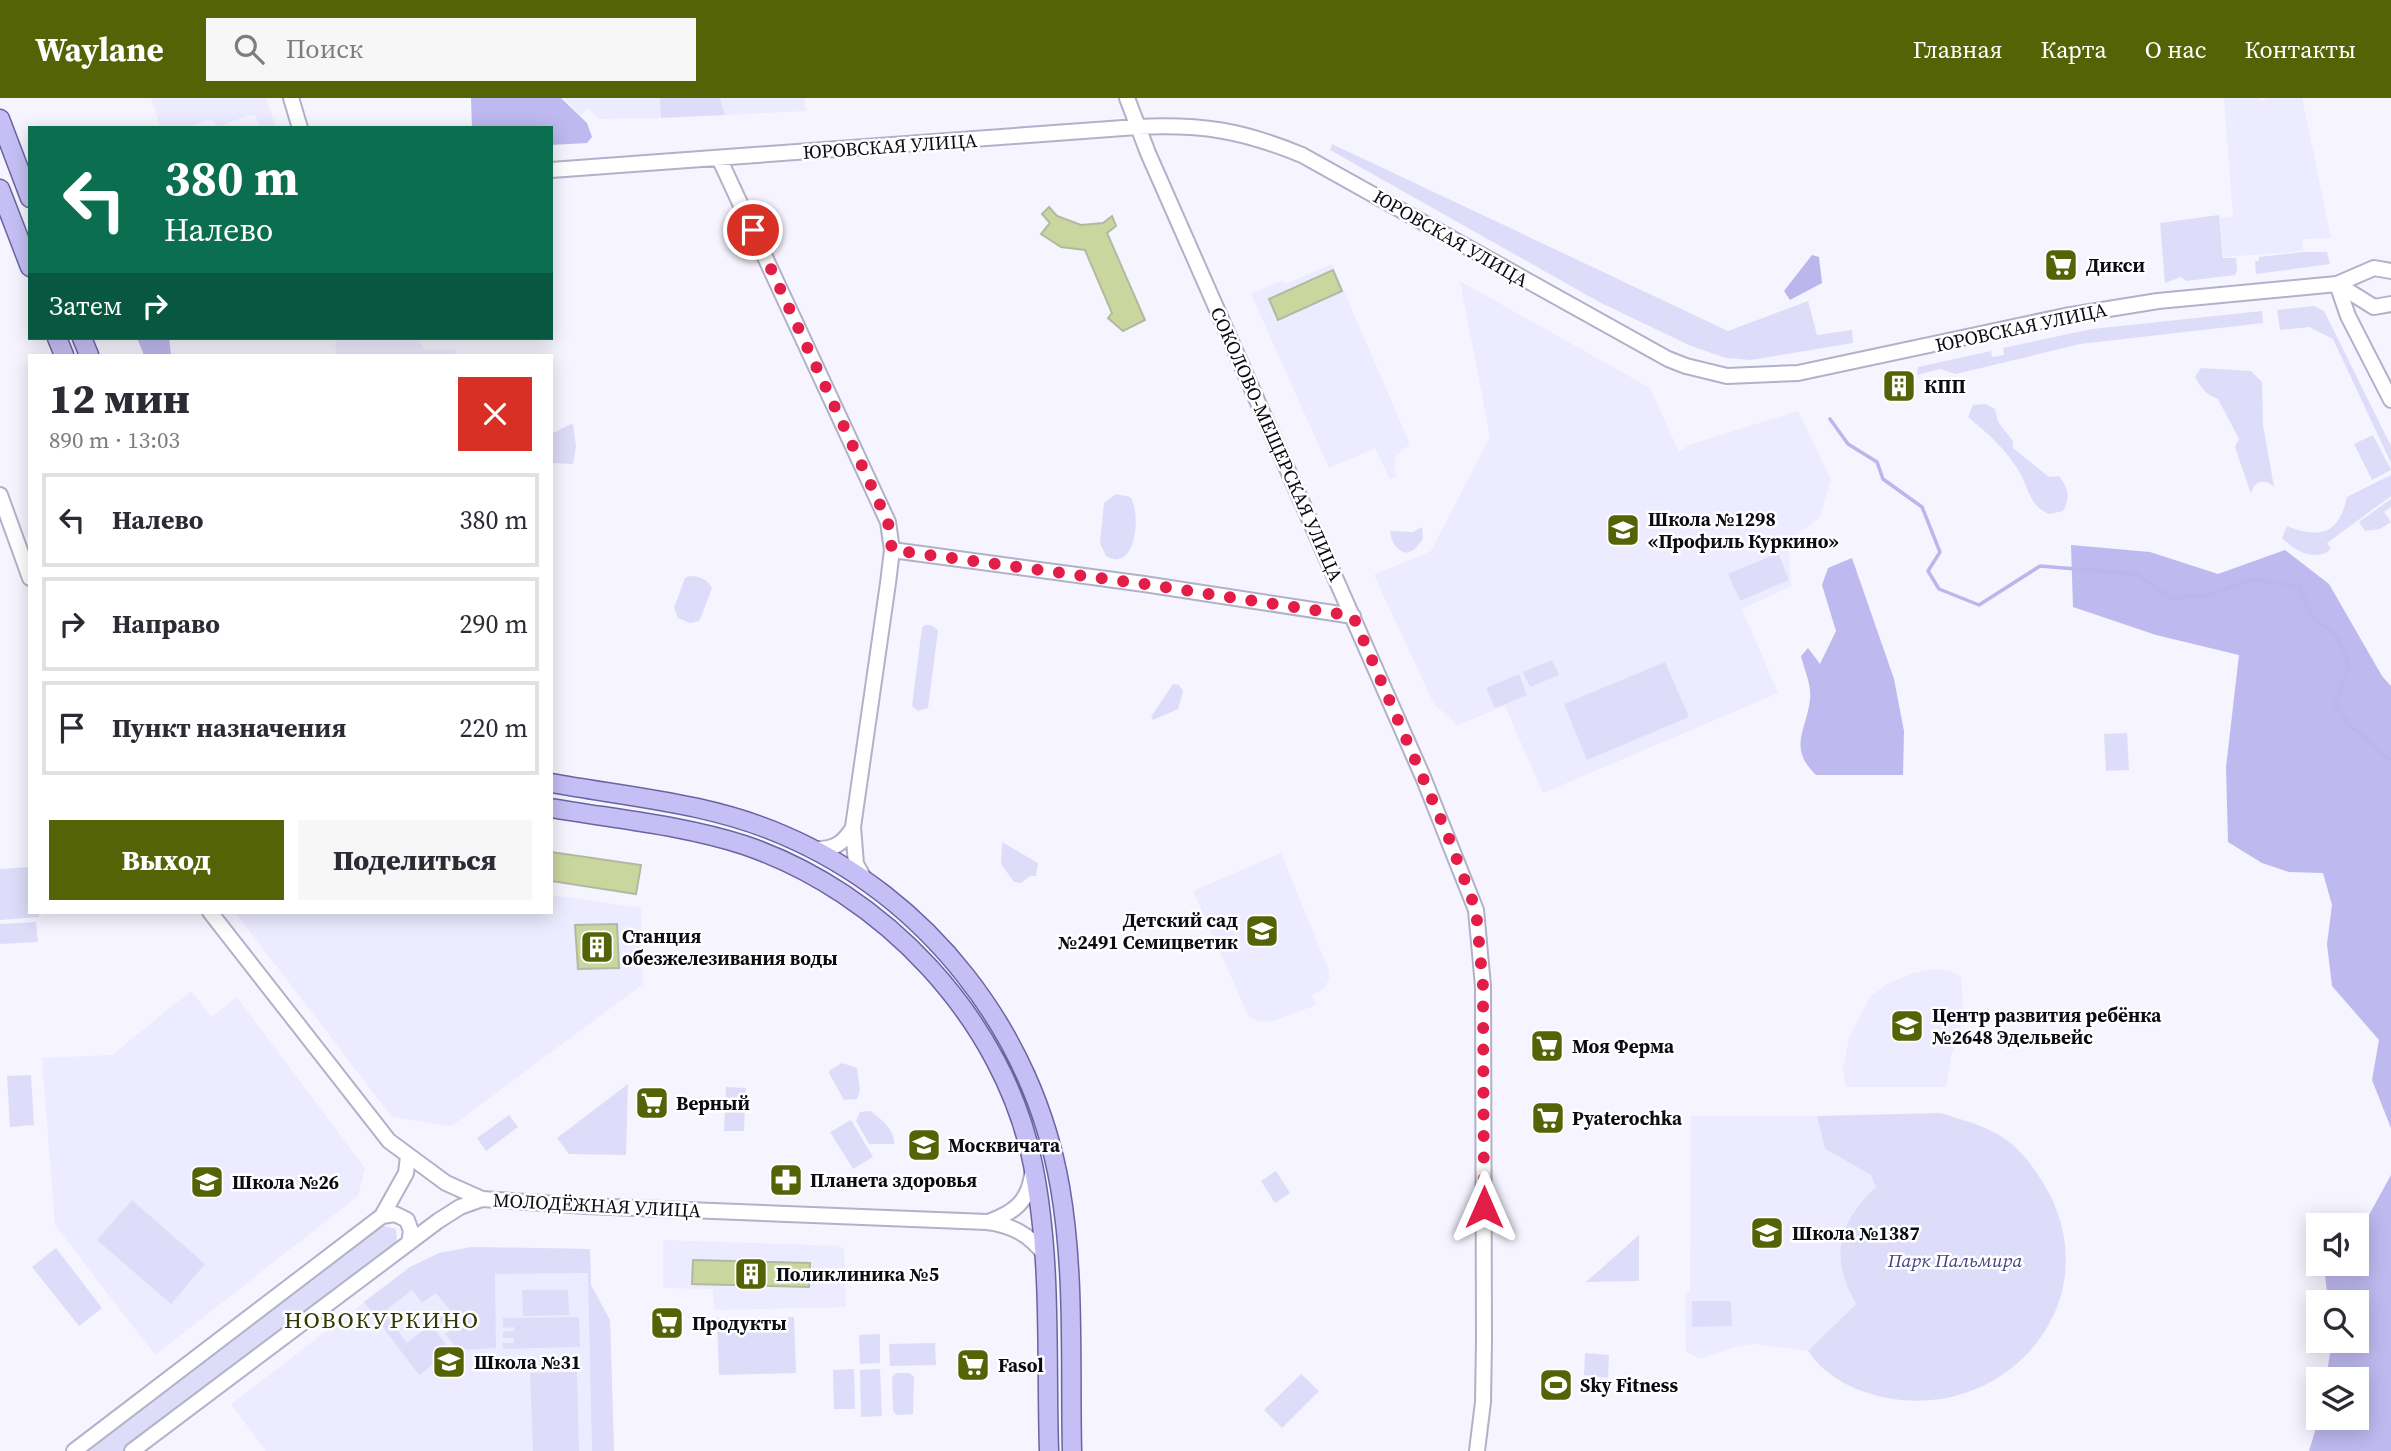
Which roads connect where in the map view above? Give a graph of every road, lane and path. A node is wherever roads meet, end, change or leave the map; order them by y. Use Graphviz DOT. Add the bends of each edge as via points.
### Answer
graph roads {
  1 [pos="291,98"];
  2 [pos="1127,98"];
  3 [pos="0,119"];
  4 [pos="299,126"];
  5 [pos="1137,127"];
  6 [pos="719,158"];
  7 [pos="553,170"];
  8 [pos="0,189"];
  9 [pos="28,193"];
  10 [pos="28,208"];
  11 [pos="4,211"];
  12 [pos="28,263"];
  13 [pos="2368,271"];
  14 [pos="2391,271"];
  15 [pos="2337,284"];
  16 [pos="2369,303"];
  17 [pos="2391,304"];
  18 [pos="2358,337"];
  19 [pos="2391,400"];
  20 [pos="0,495"];
  21 [pos="892,550"];
  22 [pos="28,572"];
  23 [pos="1353,616"];
  24 [pos="553,783"];
  25 [pos="553,808"];
  26 [pos="719,813"];
  27 [pos="853,827"];
  28 [pos="713,836"];
  29 [pos="812,849"];
  30 [pos="866,881"];
  31 [pos="212,914"];
  32 [pos="408,1156"];
  33 [pos="1033,1163"];
  34 [pos="482,1199"];
  35 [pos="382,1216"];
  36 [pos="987,1222"];
  37 [pos="409,1243"];
  38 [pos="1044,1254"];
  39 [pos="75,1451"];
  40 [pos="132,1451"];
  41 [pos="1049,1451"];
  42 [pos="1072,1451"];
  43 [pos="1477,1451"];
  1 -- 4 [label="street"];
  2 -- 5 [label="street, СОКОЛОВО-МЕЩЕРСКАЯ УЛИЦА"];
  3 -- 9 [label="main road"];
  5 -- 6 [label="street, ЮРОВСКАЯ УЛИЦА"];
  5 -- 15 [label="street, ЮРОВСКАЯ УЛИЦА" via="1213,127 1302,155 1668,359 1727,376 1798,373 2117,307"];
  5 -- 23 [label="street, СОКОЛОВО-МЕЩЕРСКАЯ УЛИЦА"];
  6 -- 7 [label="street, ЮРОВСКАЯ УЛИЦА"];
  6 -- 21 [label="street" via="888,522"];
  8 -- 11 [label="main road"];
  10 -- 11 [label="main road"];
  11 -- 12 [label="main road"];
  13 -- 14 [label="street" via="2381,267"];
  13 -- 15 [label="street, ЮРОВСКАЯ УЛИЦА"];
  13 -- 16 [label="street" via="2359,287"];
  15 -- 16 [label="street"];
  15 -- 18 [label="street"];
  16 -- 17 [label="street"];
  16 -- 18 [label="street" via="2359,322"];
  18 -- 19 [label="street"];
  20 -- 22 [label="street"];
  21 -- 23 [label="street"];
  21 -- 27 [label="street"];
  23 -- 43 [label="street, СОКОЛОВО-МЕЩЕРСКАЯ УЛИЦА" via="1453,848 1479,927 1485,1340"];
  24 -- 26 [label="main road"];
  25 -- 28 [label="main road"];
  26 -- 28 [label="street" via="706,823"];
  26 -- 29 [label="main road"];
  27 -- 29 [label="street" via="843,844"];
  27 -- 30 [label="street" via="856,864"];
  28 -- 33 [label="main road" via="772,856 822,881 869,911 913,950 964,1012 993,1059 1008,1088"];
  29 -- 30 [label="main road"];
  30 -- 42 [label="main road" via="915,920 970,981 1012,1045 1043,1116 1061,1189 1066,1246"];
  31 -- 32 [label="street, МОЛОДЁЖНАЯ УЛИЦА" via="377,1126"];
  32 -- 34 [label="street, МОЛОДЁЖНАЯ УЛИЦА" via="446,1183"];
  32 -- 35 [label="street" via="406,1173"];
  33 -- 36 [label="street, МОЛОДЁЖНАЯ УЛИЦА" via="1021,1206"];
  33 -- 38 [label="main road"];
  34 -- 36 [label="street, МОЛОДЁЖНАЯ УЛИЦА"];
  34 -- 37 [label="street" via="460,1207"];
  35 -- 37 [label="street" via="395,1214 407,1220"];
  35 -- 39 [label="street"];
  36 -- 38 [label="street, МОЛОДЁЖНАЯ УЛИЦА" via="1024,1234"];
  37 -- 40 [label="street"];
  38 -- 41 [label="main road"];
}
